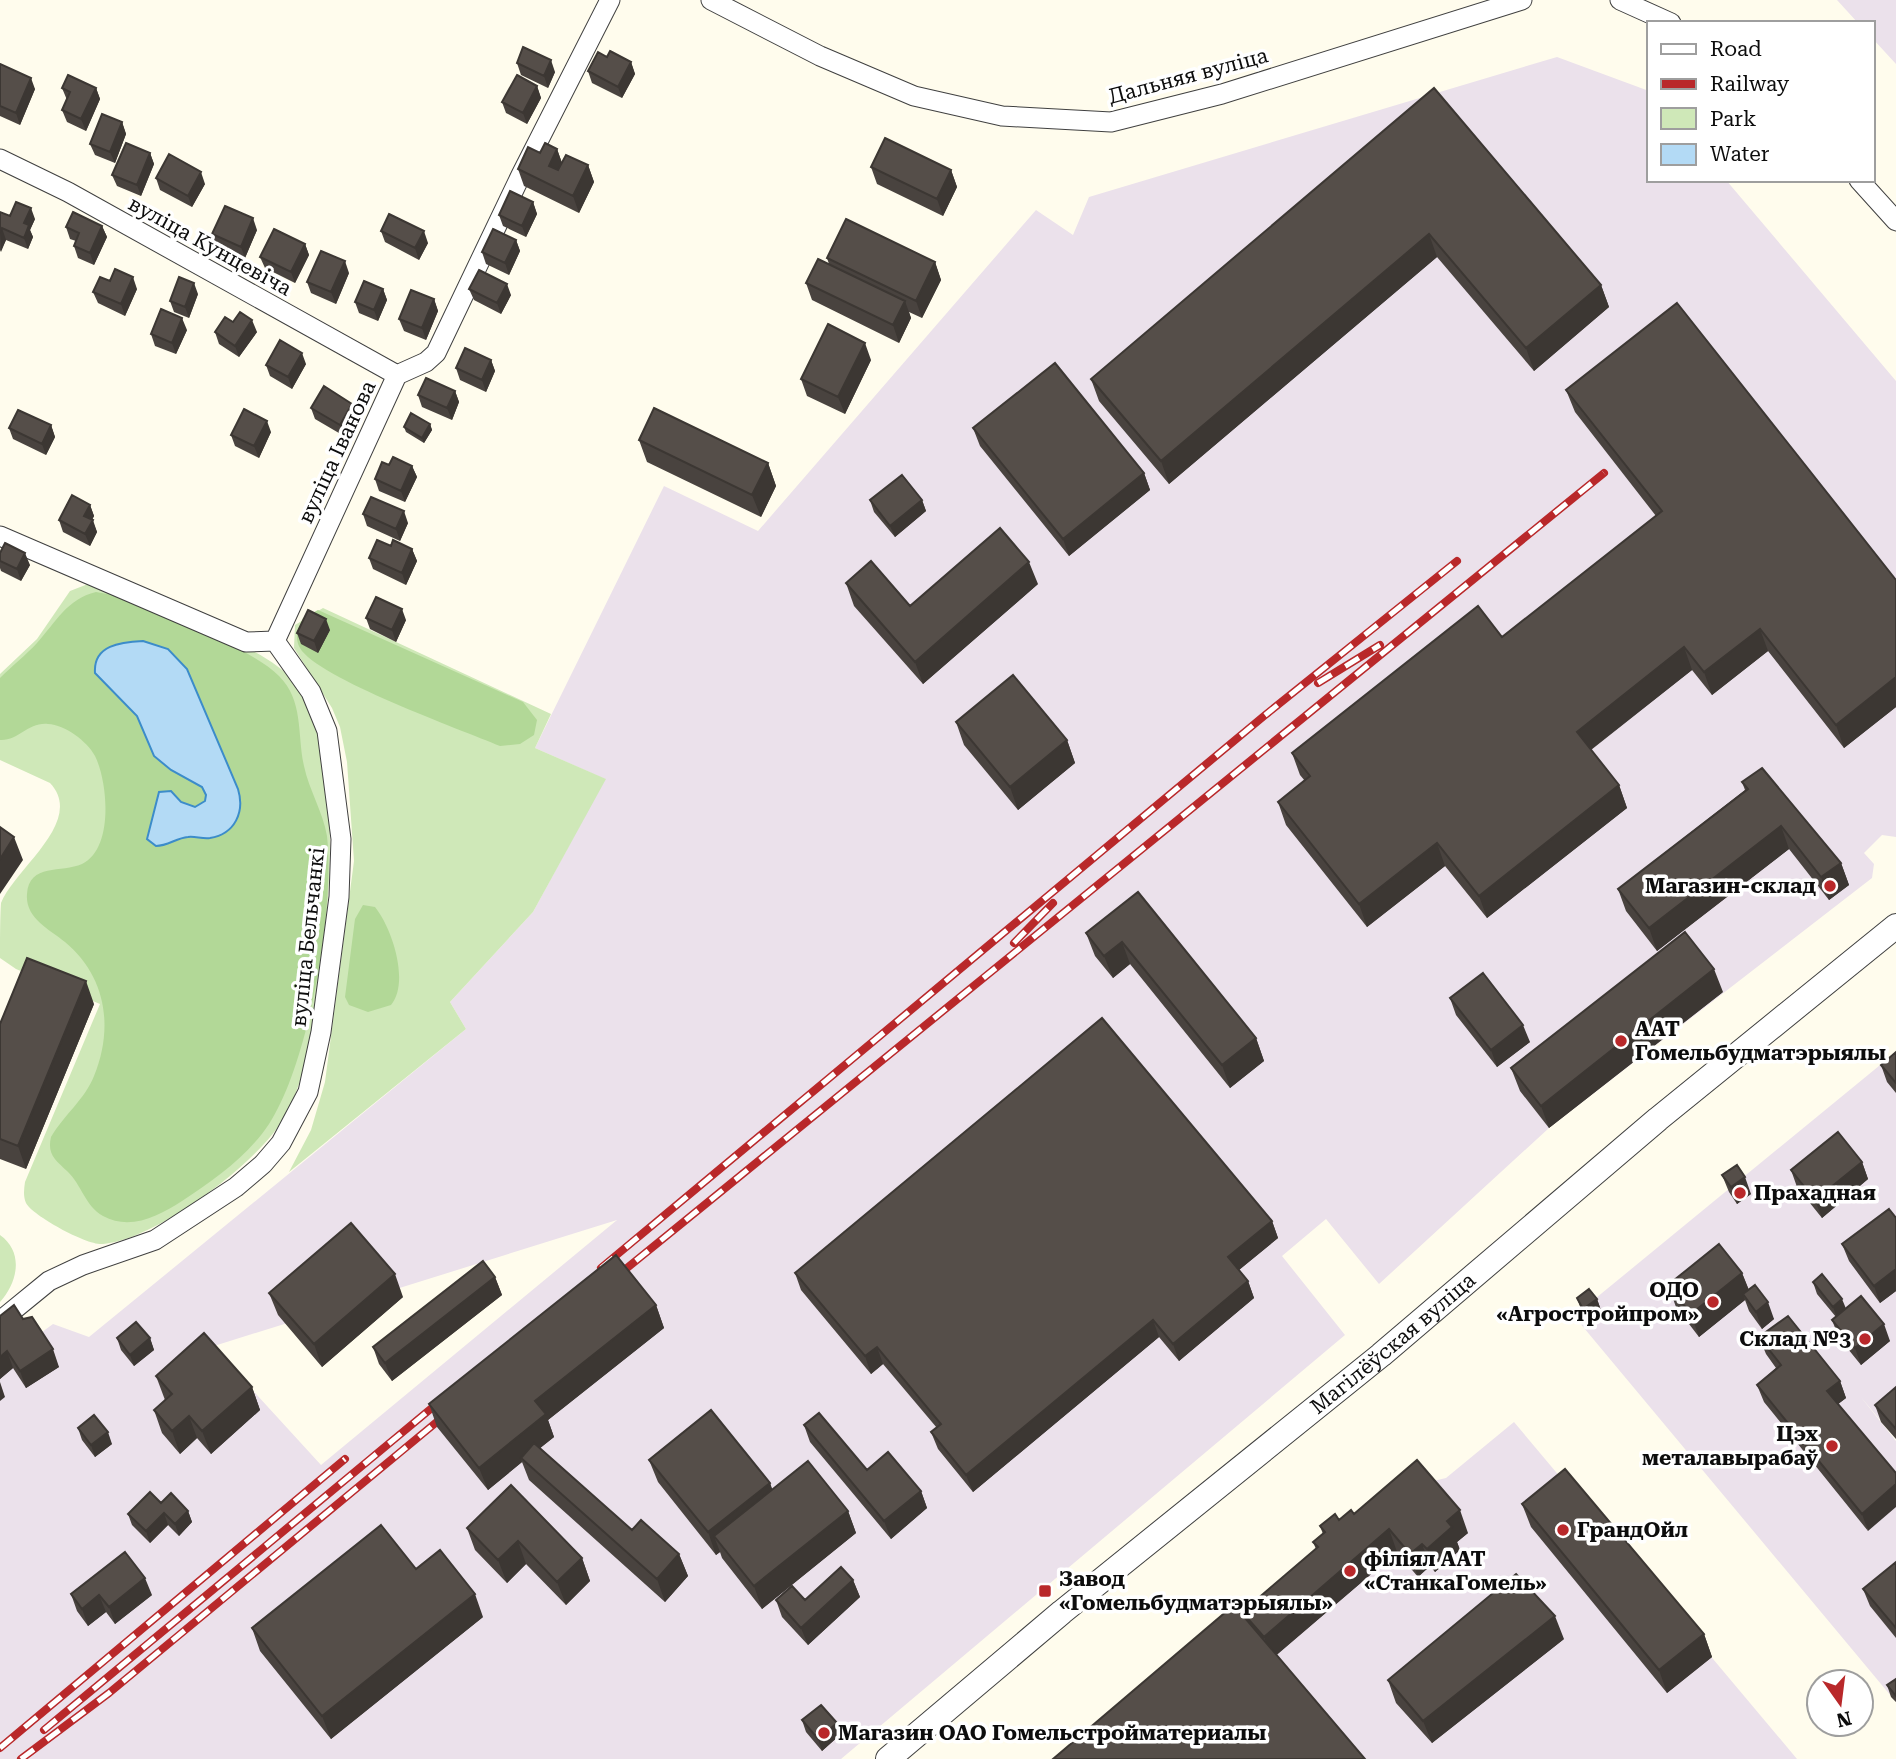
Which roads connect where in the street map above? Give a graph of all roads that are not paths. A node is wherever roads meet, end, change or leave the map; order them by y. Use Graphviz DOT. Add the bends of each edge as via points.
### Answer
graph roads {
  1 [pos="610,0"];
  2 [pos="712,0"];
  3 [pos="1522,0"];
  4 [pos="1620,0"];
  5 [pos="1667,21"];
  6 [pos="0,159"];
  7 [pos="1861,182"];
  8 [pos="1896,220"];
  9 [pos="397,376"];
  10 [pos="0,536"];
  11 [pos="275,641"];
  12 [pos="1896,926"];
  13 [pos="0,1321"];
  14 [pos="888,1759"];
  1 -- 9 [label="street, вуліца Іванова" via="436,353"];
  2 -- 3 [label="street, Дальняя вуліца" via="820,56 914,96 1002,116 1111,122 1222,94"];
  4 -- 5 [label="street"];
  6 -- 9 [label="street, вуліца Кунцевіча" via="68,192"];
  7 -- 8 [label="street"];
  9 -- 11 [label="street, вуліца Іванова"];
  10 -- 11 [label="street" via="246,642"];
  11 -- 13 [label="street, вуліца Бельчанкі" via="311,692 327,731 338,810 341,867 321,1032 308,1092 281,1143 236,1187 155,1240 49,1281"];
  12 -- 14 [label="street, Магілёўская вуліца"];
}
